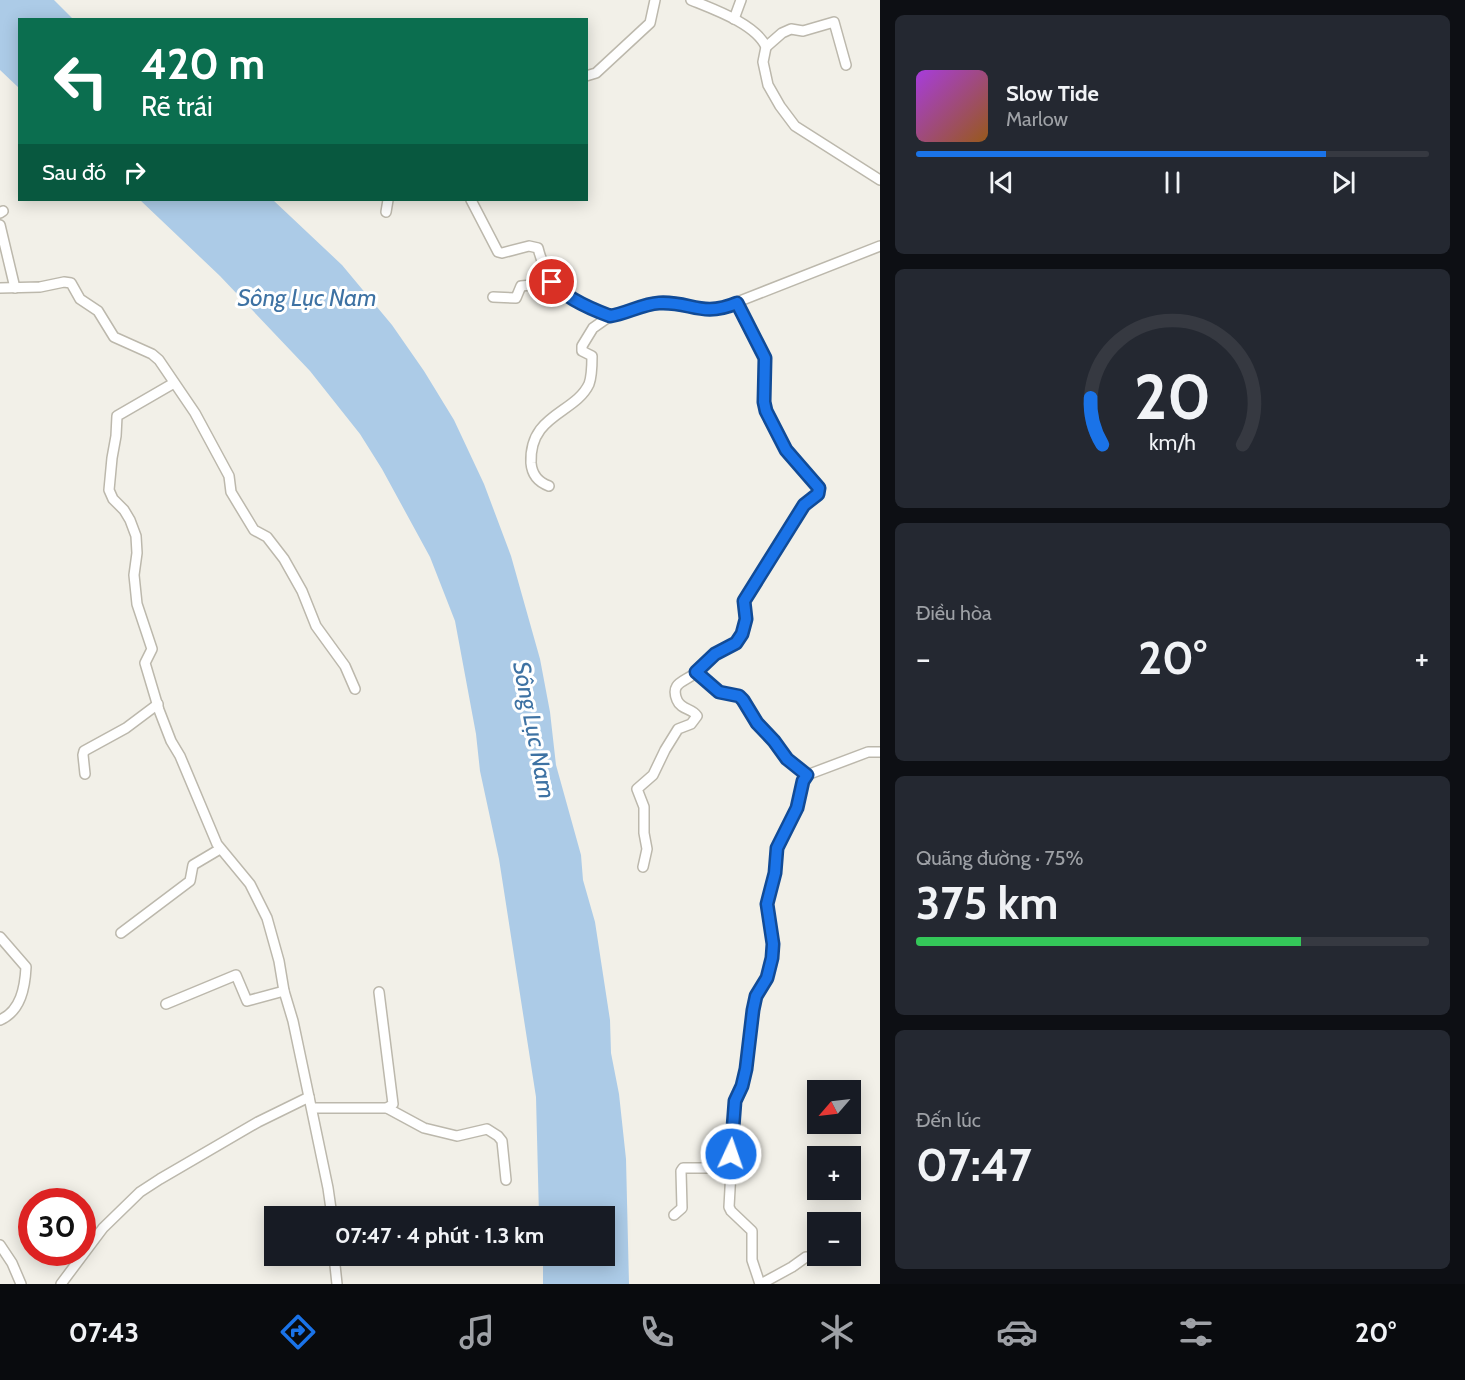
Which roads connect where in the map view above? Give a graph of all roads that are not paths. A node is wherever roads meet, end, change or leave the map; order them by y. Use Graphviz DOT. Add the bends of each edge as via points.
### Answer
graph roads {
  1 [pos="655,0"];
  2 [pos="691,0"];
  3 [pos="741,0"];
  4 [pos="734,19"];
  5 [pos="766,46"];
  6 [pos="846,65"];
  7 [pos="588,75"];
  8 [pos="880,180"];
  9 [pos="388,201"];
  10 [pos="472,201"];
  11 [pos="386,212"];
  12 [pos="0,225"];
  13 [pos="880,246"];
  14 [pos="553,283"];
  15 [pos="0,288"];
  16 [pos="15,288"];
  17 [pos="493,297"];
  18 [pos="737,303"];
  19 [pos="610,316"];
  20 [pos="174,382"];
  21 [pos="549,486"];
  22 [pos="696,672"];
  23 [pos="355,688"];
  24 [pos="158,704"];
  25 [pos="880,752"];
  26 [pos="85,774"];
  27 [pos="807,775"];
  28 [pos="220,849"];
  29 [pos="643,867"];
  30 [pos="121,933"];
  31 [pos="0,937"];
  32 [pos="284,991"];
  33 [pos="378,992"];
  34 [pos="166,1004"];
  35 [pos="0,1020"];
  36 [pos="309,1097"];
  37 [pos="312,1108"];
  38 [pos="387,1108"];
  39 [pos="730,1168"];
  40 [pos="506,1180"];
  41 [pos="330,1206"];
  42 [pos="674,1215"];
  43 [pos="0,1245"];
  44 [pos="807,1257"];
  45 [pos="335,1266"];
  46 [pos="21,1284"];
  47 [pos="61,1284"];
  48 [pos="337,1284"];
  49 [pos="760,1284"];
  1 -- 7 [label="street" via="650,23 596,73"];
  2 -- 4 [label="street"];
  3 -- 4 [label="street"];
  4 -- 5 [label="street" via="760,37"];
  5 -- 6 [label="street" via="791,29 803,31 834,22"];
  5 -- 8 [label="street" via="763,62 768,85 795,126"];
  9 -- 11 [label="street"];
  10 -- 14 [label="street" via="498,252 538,248"];
  12 -- 16 [label="street"];
  13 -- 18 [label="street"];
  14 -- 17 [label="street" via="521,286 516,298"];
  14 -- 19 [label="street" via="576,300"];
  15 -- 16 [label="street"];
  16 -- 20 [label="street" via="71,283 81,301 98,311 114,337 152,354"];
  18 -- 19 [label="street" via="708,310 655,303"];
  18 -- 22 [label="street" via="765,358 766,411 786,450 819,491 804,505 744,601 746,619 736,643 715,654"];
  19 -- 21 [label="street" via="593,328 582,346 582,351 592,358 587,387 549,419 533,444 532,473"];
  20 -- 23 [label="street" via="186,396 229,476 231,492 254,530 267,537 284,559 316,626 345,666"];
  20 -- 24 [label="street" via="118,414 110,478 111,496 124,510 136,536 137,604 152,649 145,663"];
  22 -- 27 [label="street" via="719,692 739,696 787,759"];
  22 -- 29 [label="street" via="678,683 675,691 678,704 697,714 697,718 678,729 653,775 637,789 644,807"];
  24 -- 26 [label="street" via="126,728 84,751"];
  24 -- 28 [label="street"];
  25 -- 27 [label="street" via="868,752"];
  27 -- 39 [label="street" via="776,853 767,904 772,958 753,1010 746,1069 735,1101"];
  28 -- 30 [label="street" via="193,865 190,881"];
  28 -- 32 [label="street" via="259,901 273,939"];
  31 -- 35 [label="street" via="26,967 24,988 17,1004"];
  32 -- 34 [label="street" via="247,1001 236,975"];
  32 -- 36 [label="street"];
  33 -- 38 [label="street" via="393,1104"];
  36 -- 37 [label="street"];
  36 -- 47 [label="street" via="258,1122 140,1192 103,1228"];
  37 -- 38 [label="street"];
  37 -- 41 [label="street"];
  38 -- 40 [label="street" via="441,1133 457,1136 493,1132 504,1146"];
  39 -- 42 [label="street" via="683,1168 682,1208"];
  39 -- 49 [label="street" via="729,1206 752,1231 752,1260"];
  43 -- 46 [label="street"];
  44 -- 49 [label="street"];
  45 -- 48 [label="street"];
}
